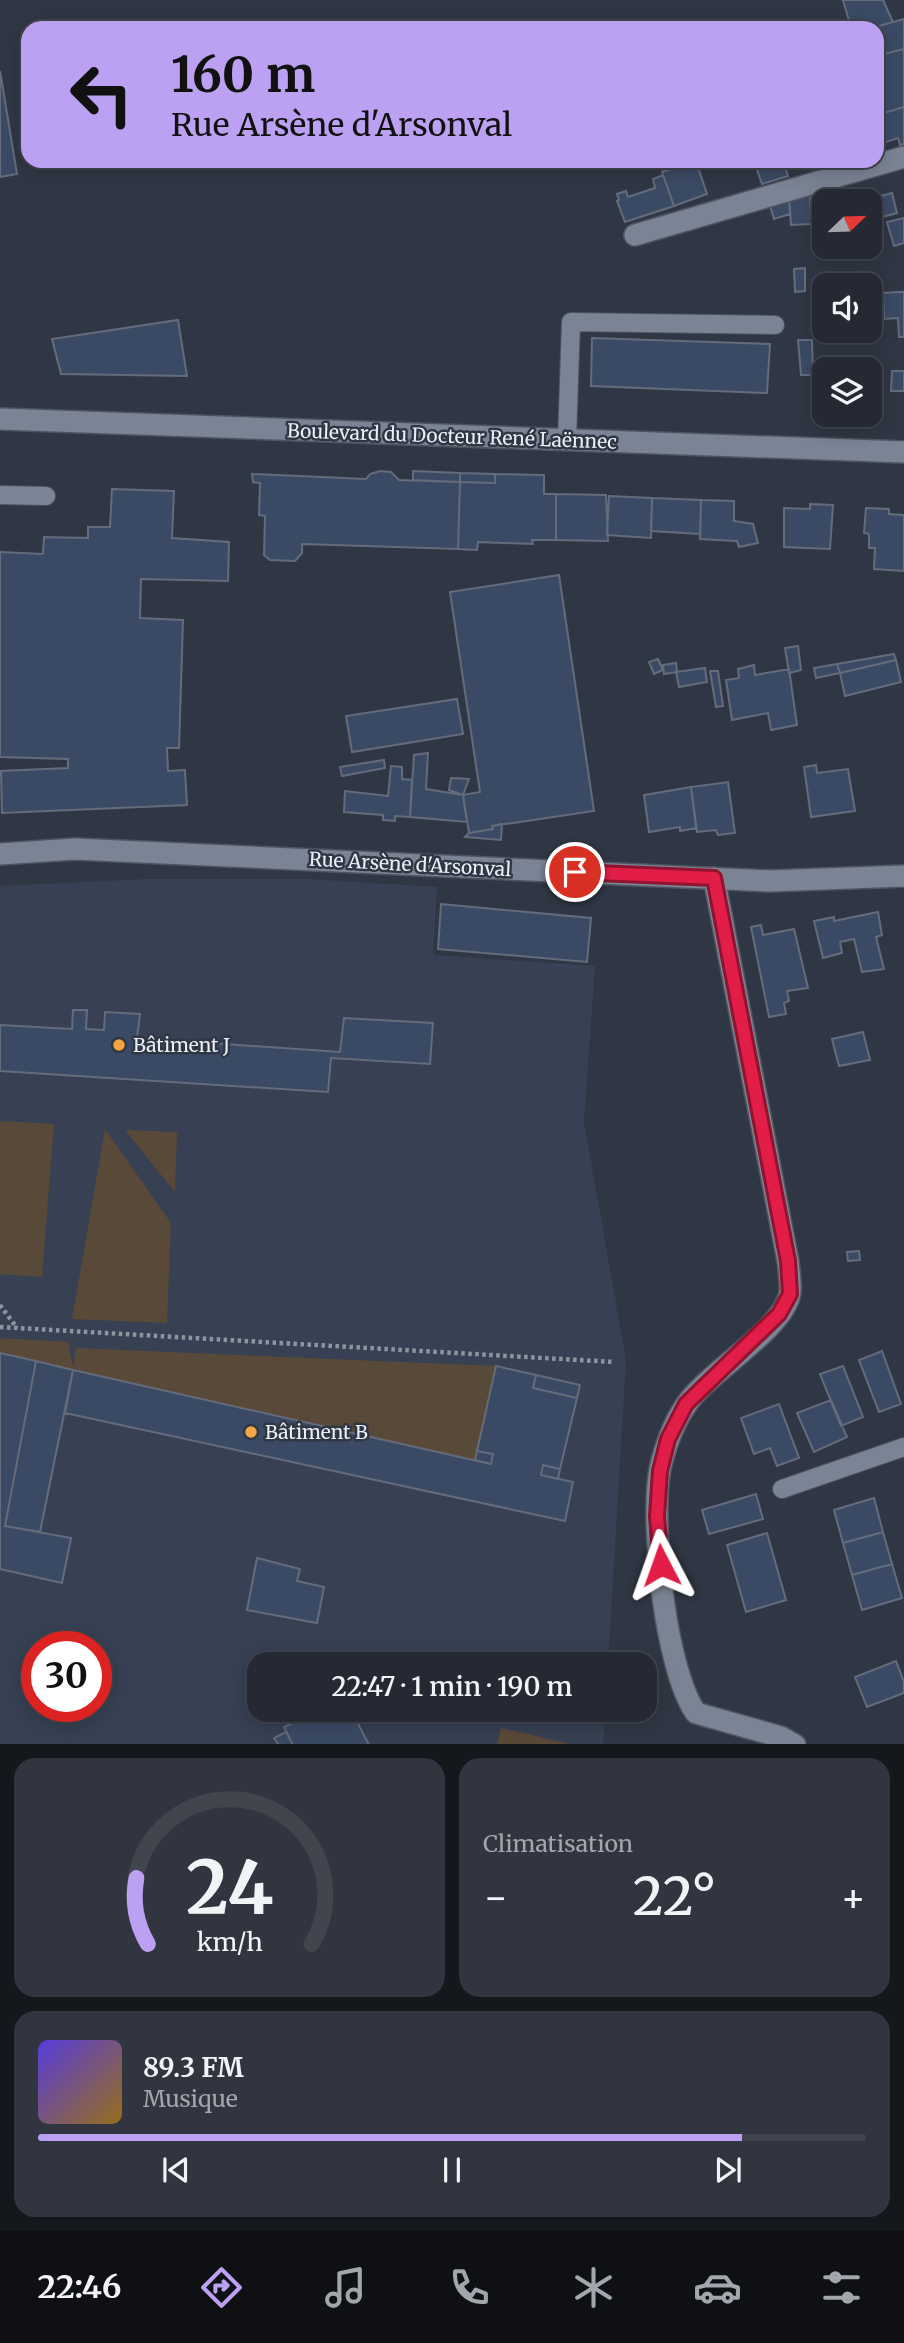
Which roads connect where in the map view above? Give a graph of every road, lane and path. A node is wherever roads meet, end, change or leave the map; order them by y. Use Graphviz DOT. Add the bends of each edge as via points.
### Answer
graph roads {
  1 [pos="904,157"];
  2 [pos="884,163"];
  3 [pos="866,168"];
  4 [pos="635,235"];
  5 [pos="775,325"];
  6 [pos="0,419"];
  7 [pos="567,440"];
  8 [pos="904,452"];
  9 [pos="0,495"];
  10 [pos="46,496"];
  11 [pos="0,854"];
  12 [pos="904,876"];
  13 [pos="714,878"];
  14 [pos="0,1305"];
  15 [pos="0,1327"];
  16 [pos="17,1328"];
  17 [pos="614,1362"];
  18 [pos="904,1447"];
  19 [pos="782,1489"];
  20 [pos="793,1744"];
  1 -- 2 [label="street"];
  3 -- 4 [label="street"];
  5 -- 7 [label="lane" via="571,322"];
  6 -- 7 [label="street, Boulevard du Docteur René Laënnec"];
  7 -- 8 [label="street, Boulevard du Docteur René Laënnec"];
  9 -- 10 [label="lane"];
  11 -- 13 [label="street, Rue Arsène d'Arsonval" via="75,849"];
  12 -- 13 [label="street, Rue Arsène d'Arsonval" via="770,881"];
  13 -- 20 [label="street" via="788,1261 790,1294 779,1314 686,1404 668,1439 657,1516 663,1590 674,1664 685,1699 695,1713"];
  14 -- 16 [label="path"];
  15 -- 16 [label="path"];
  16 -- 17 [label="path"];
  18 -- 19 [label="lane"];
}
